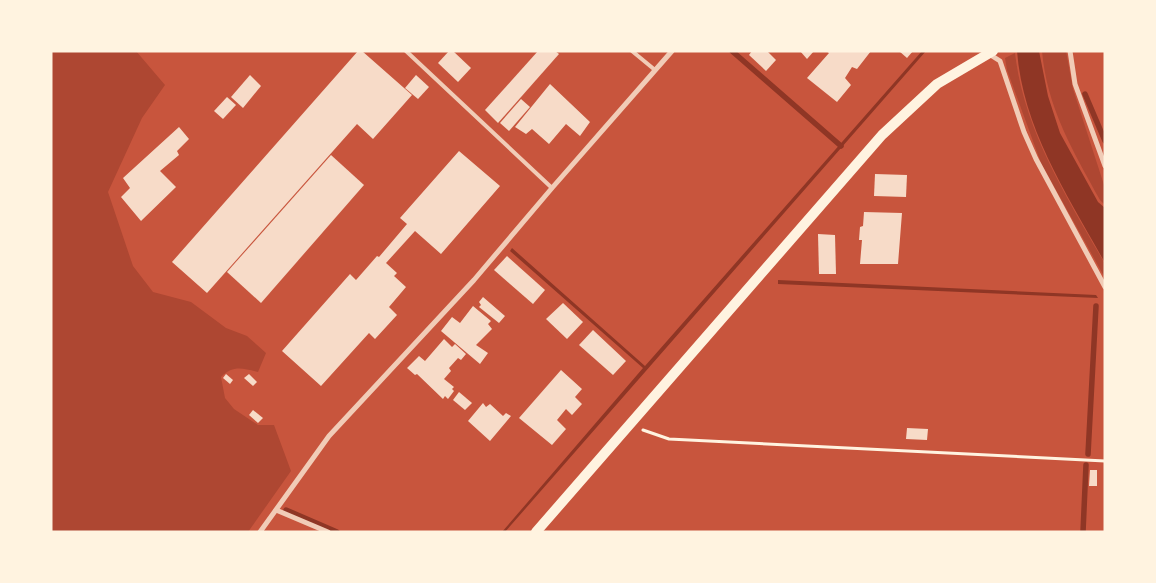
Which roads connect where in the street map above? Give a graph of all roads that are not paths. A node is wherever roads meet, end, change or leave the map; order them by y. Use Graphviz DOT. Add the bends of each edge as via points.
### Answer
graph roads {
  1 [pos="406,51"];
  2 [pos="632,51"];
  3 [pos="672,51"];
  4 [pos="1070,51"];
  5 [pos="988,52"];
  6 [pos="655,70"];
  7 [pos="1105,166"];
  8 [pos="552,188"];
  9 [pos="1105,287"];
  10 [pos="276,510"];
  11 [pos="260,532"];
  12 [pos="328,532"];
  13 [pos="536,532"];
  1 -- 8 [label="lane"];
  2 -- 6 [label="lane"];
  3 -- 6 [label="street"];
  4 -- 7 [label="street" via="1075,84"];
  5 -- 9 [label="street" via="1000,61 1036,159"];
  5 -- 13 [label="main road" via="937,84 882,135"];
  6 -- 8 [label="street"];
  8 -- 10 [label="street" via="474,280 329,436"];
  10 -- 11 [label="street"];
  10 -- 12 [label="street"];
}
